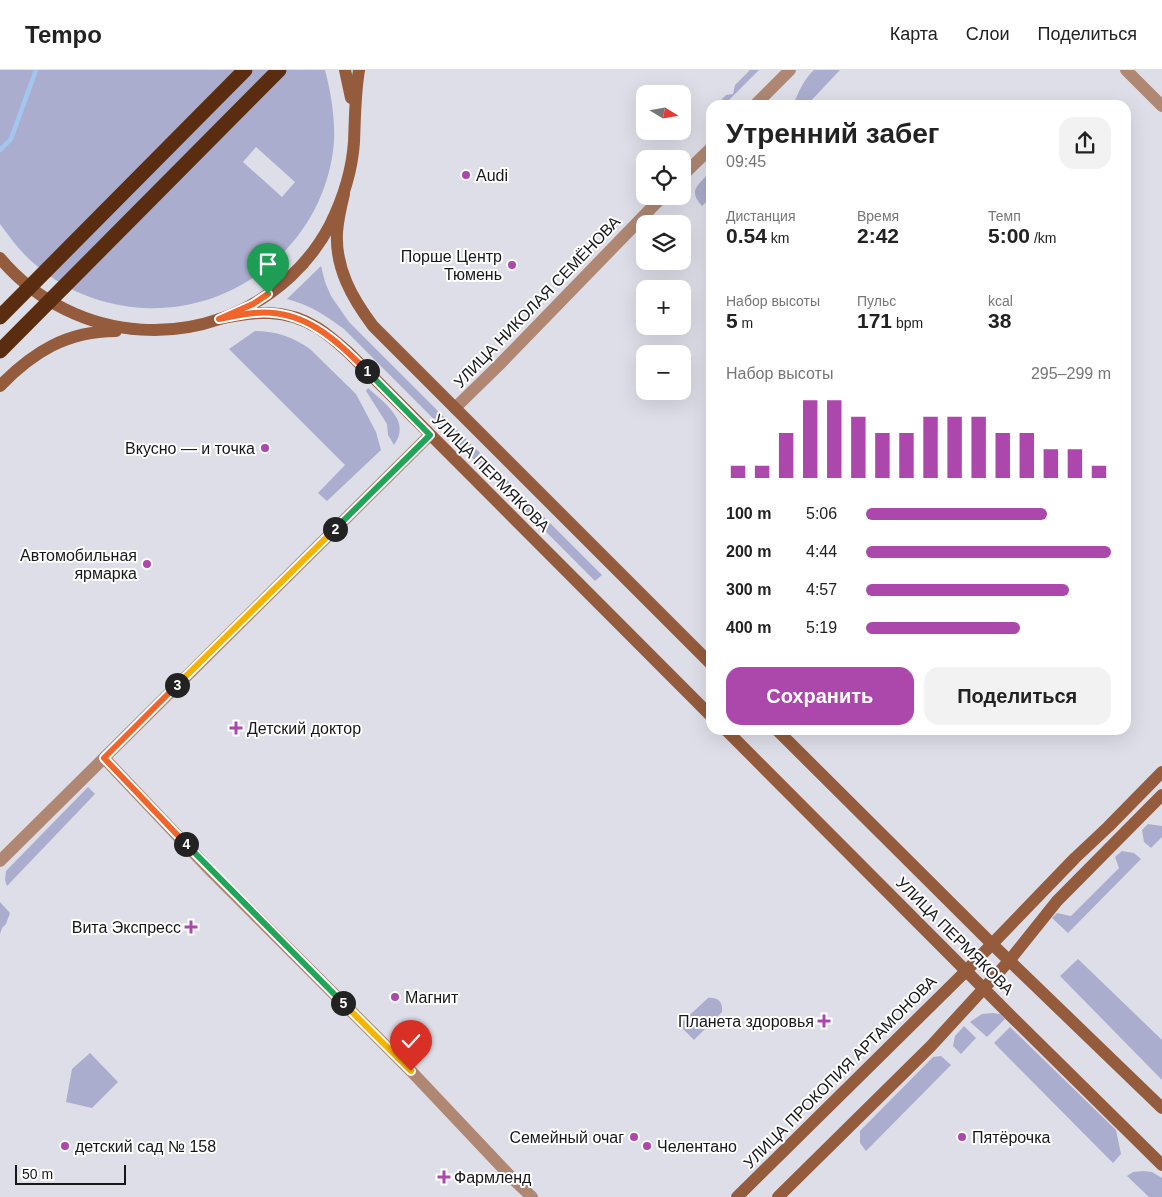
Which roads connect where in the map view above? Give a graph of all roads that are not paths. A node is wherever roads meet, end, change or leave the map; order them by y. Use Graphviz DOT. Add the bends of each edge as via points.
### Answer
graph roads {
  1 [pos="245,70"];
  2 [pos="279,70"];
  3 [pos="345,70"];
  4 [pos="358,70"];
  5 [pos="790,70"];
  6 [pos="1126,70"];
  7 [pos="760,100"];
  8 [pos="1162,106"];
  9 [pos="354,125"];
  10 [pos="706,153"];
  11 [pos="691,167"];
  12 [pos="344,194"];
  13 [pos="654,205"];
  14 [pos="0,258"];
  15 [pos="0,317"];
  16 [pos="219,319"];
  17 [pos="146,330"];
  18 [pos="0,351"];
  19 [pos="0,386"];
  20 [pos="455,408"];
  21 [pos="430,435"];
  22 [pos="706,659"];
  23 [pos="706,711"];
  24 [pos="731,735"];
  25 [pos="782,735"];
  26 [pos="104,758"];
  27 [pos="1162,772"];
  28 [pos="1162,796"];
  29 [pos="0,861"];
  30 [pos="992,944"];
  31 [pos="1009,961"];
  32 [pos="966,971"];
  33 [pos="983,988"];
  34 [pos="1162,1108"];
  35 [pos="1162,1165"];
  36 [pos="532,1197"];
  37 [pos="737,1197"];
  38 [pos="778,1197"];
  1 -- 15 [label="highway, bridge"];
  2 -- 18 [label="highway, bridge"];
  3 -- 9 [label="main road"];
  4 -- 9 [label="main road"];
  5 -- 7 [label="street"];
  6 -- 8 [label="street"];
  9 -- 12 [label="main road" via="352,160"];
  10 -- 11 [label="street"];
  12 -- 16 [label="main road" via="320,243 283,284 253,304"];
  12 -- 20 [label="main road, УЛИЦА ПЕРМЯКОВА" via="337,249 352,294 373,326"];
  13 -- 20 [label="street, УЛИЦА НИКОЛАЯ СЕМЁНОВА"];
  14 -- 17 [label="main road" via="28,286 66,310 109,325"];
  16 -- 17 [label="main road" via="183,328"];
  16 -- 21 [label="main road, УЛИЦА ПЕРМЯКОВА" via="255,312 272,313 287,315 318,328 349,353"];
  17 -- 19 [label="main road" via="90,333 58,343 29,360"];
  20 -- 22 [label="main road, УЛИЦА ПЕРМЯКОВА"];
  21 -- 23 [label="main road, УЛИЦА ПЕРМЯКОВА"];
  21 -- 26 [label="street"];
  24 -- 32 [label="main road, УЛИЦА ПЕРМЯКОВА"];
  25 -- 30 [label="main road, УЛИЦА ПЕРМЯКОВА"];
  26 -- 29 [label="street"];
  26 -- 36 [label="street"];
  27 -- 30 [label="main road, УЛИЦА ПРОКОПИЯ АРТАМОНОВА"];
  28 -- 31 [label="main road" via="1057,901"];
  30 -- 31 [label="main road, УЛИЦА ПЕРМЯКОВА"];
  30 -- 32 [label="main road, УЛИЦА ПРОКОПИЯ АРТАМОНОВА"];
  31 -- 33 [label="main road"];
  31 -- 34 [label="main road, УЛИЦА ПЕРМЯКОВА"];
  32 -- 33 [label="main road, УЛИЦА ПЕРМЯКОВА"];
  32 -- 37 [label="main road, УЛИЦА ПРОКОПИЯ АРТАМОНОВА"];
  33 -- 35 [label="main road, УЛИЦА ПЕРМЯКОВА"];
  33 -- 38 [label="main road" via="931,1046"];
}
